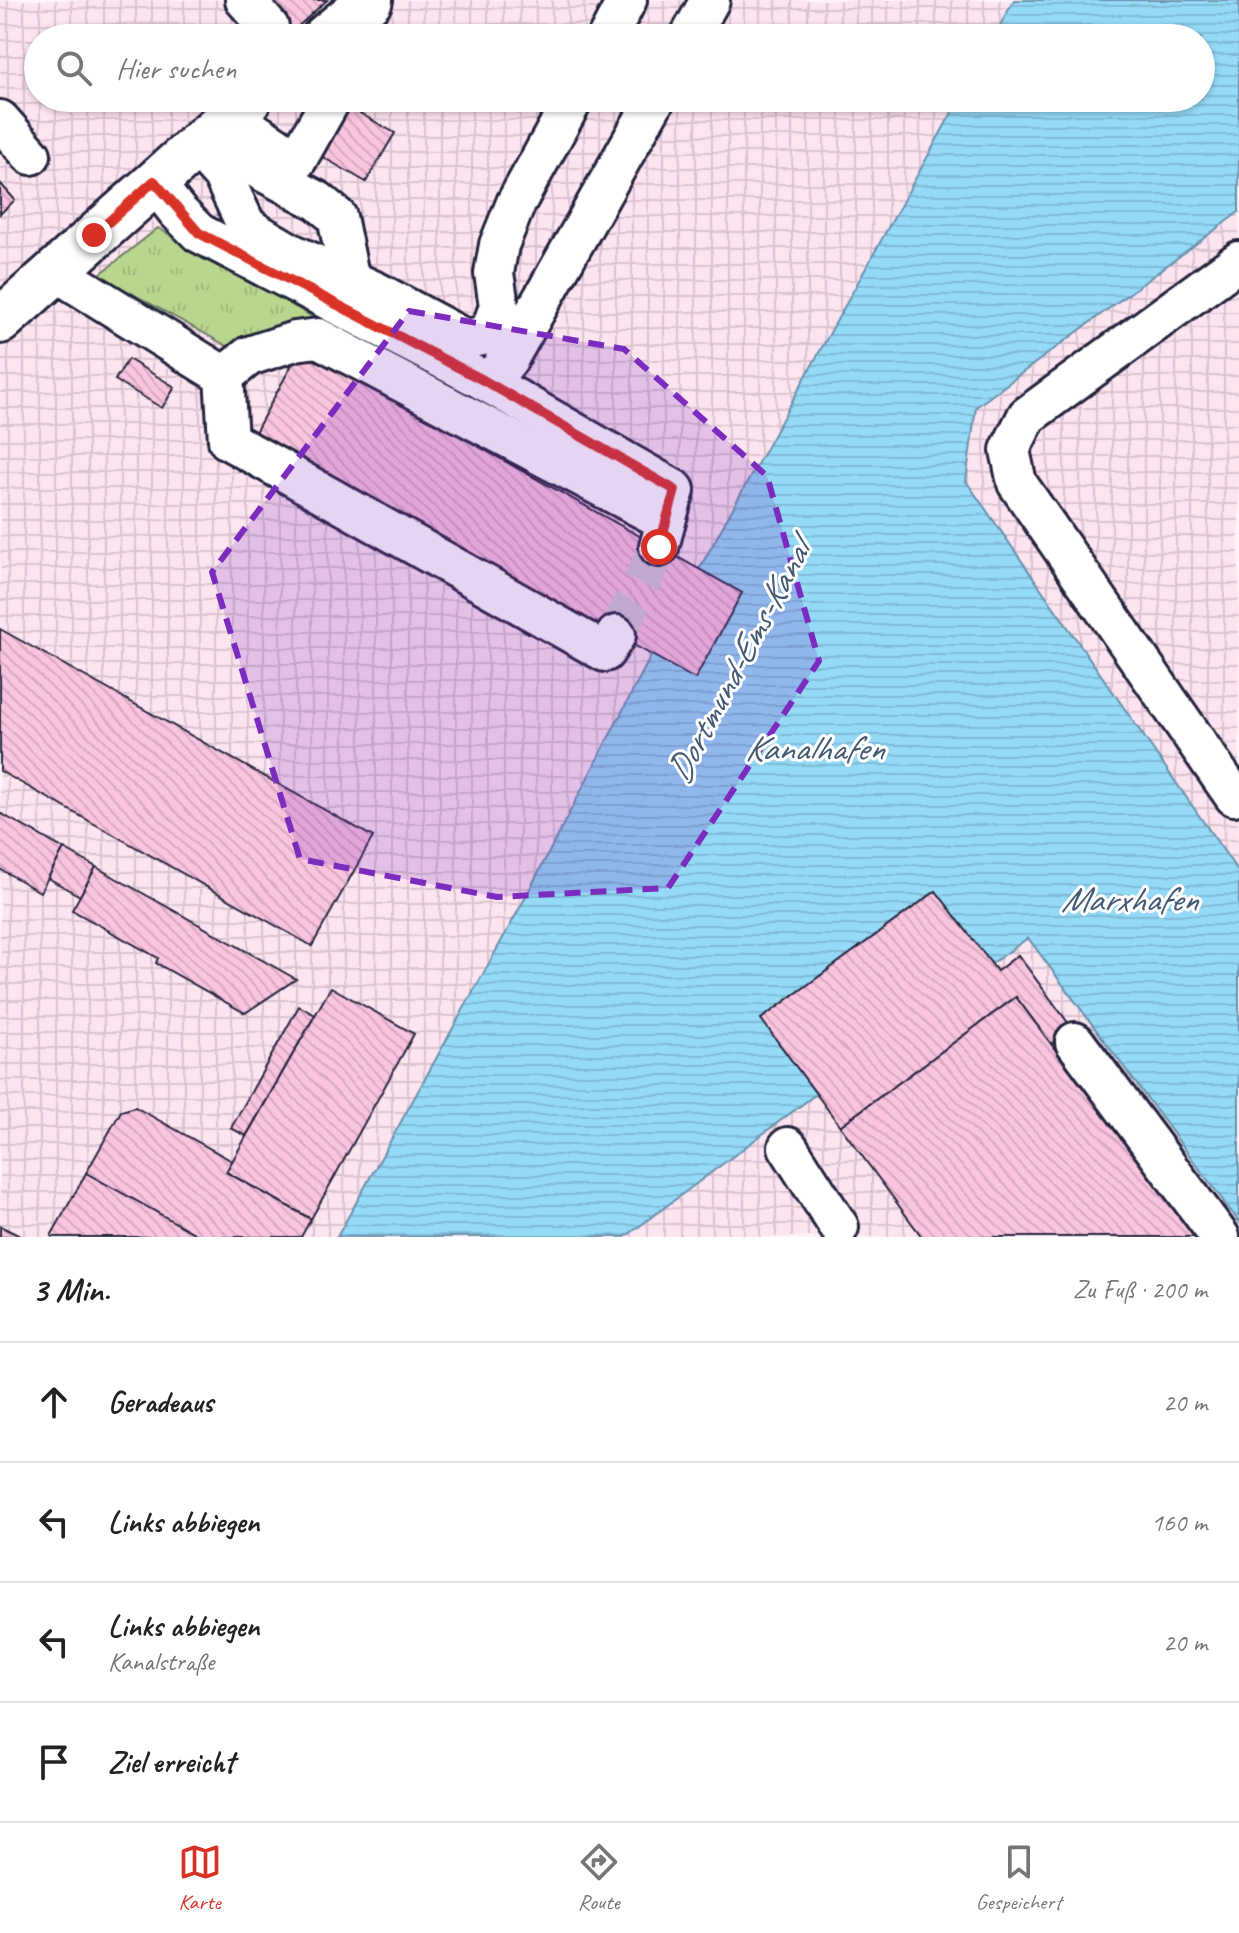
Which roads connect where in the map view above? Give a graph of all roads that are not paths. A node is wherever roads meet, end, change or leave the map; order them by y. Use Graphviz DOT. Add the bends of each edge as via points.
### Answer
graph roads {
  1 [pos="370,0"];
  2 [pos="627,0"];
  3 [pos="710,0"];
  4 [pos="341,24"];
  5 [pos="614,24"];
  6 [pos="697,24"];
  7 [pos="324,112"];
  8 [pos="566,112"];
  9 [pos="648,112"];
  10 [pos="0,120"];
  11 [pos="222,122"];
  12 [pos="31,155"];
  13 [pos="297,160"];
  14 [pos="154,181"];
  15 [pos="1239,261"];
  16 [pos="55,271"];
  17 [pos="362,285"];
  18 [pos="0,321"];
  19 [pos="224,376"];
  20 [pos="483,380"];
  21 [pos="616,635"];
  22 [pos="1234,796"];
  23 [pos="1075,1042"];
  24 [pos="788,1147"];
  25 [pos="839,1234"];
  26 [pos="1220,1237"];
  1 -- 4 [label="main road"];
  2 -- 5 [label="lane"];
  3 -- 6 [label="lane"];
  7 -- 13 [label="lane"];
  8 -- 17 [label="lane" via="499,245 494,273 499,306 489,335 465,339"];
  9 -- 20 [label="lane" via="509,358"];
  10 -- 12 [label="lane"];
  11 -- 13 [label="lane"];
  11 -- 14 [label="main road"];
  11 -- 17 [label="lane" via="256,168 337,217"];
  11 -- 17 [label="lane" via="223,176 246,225 291,253"];
  13 -- 17 [label="lane" via="351,195 367,240"];
  14 -- 16 [label="main road"];
  14 -- 20 [label="lane" via="199,233"];
  15 -- 22 [label="lane" via="1027,416 1010,450 1017,483"];
  16 -- 18 [label="main road"];
  16 -- 19 [label="lane"];
  19 -- 20 [label="lane" via="249,356 318,338 663,534 675,490"];
  19 -- 21 [label="lane" via="228,440 605,652"];
  23 -- 26 [label="lane"];
  24 -- 25 [label="lane"];
}
